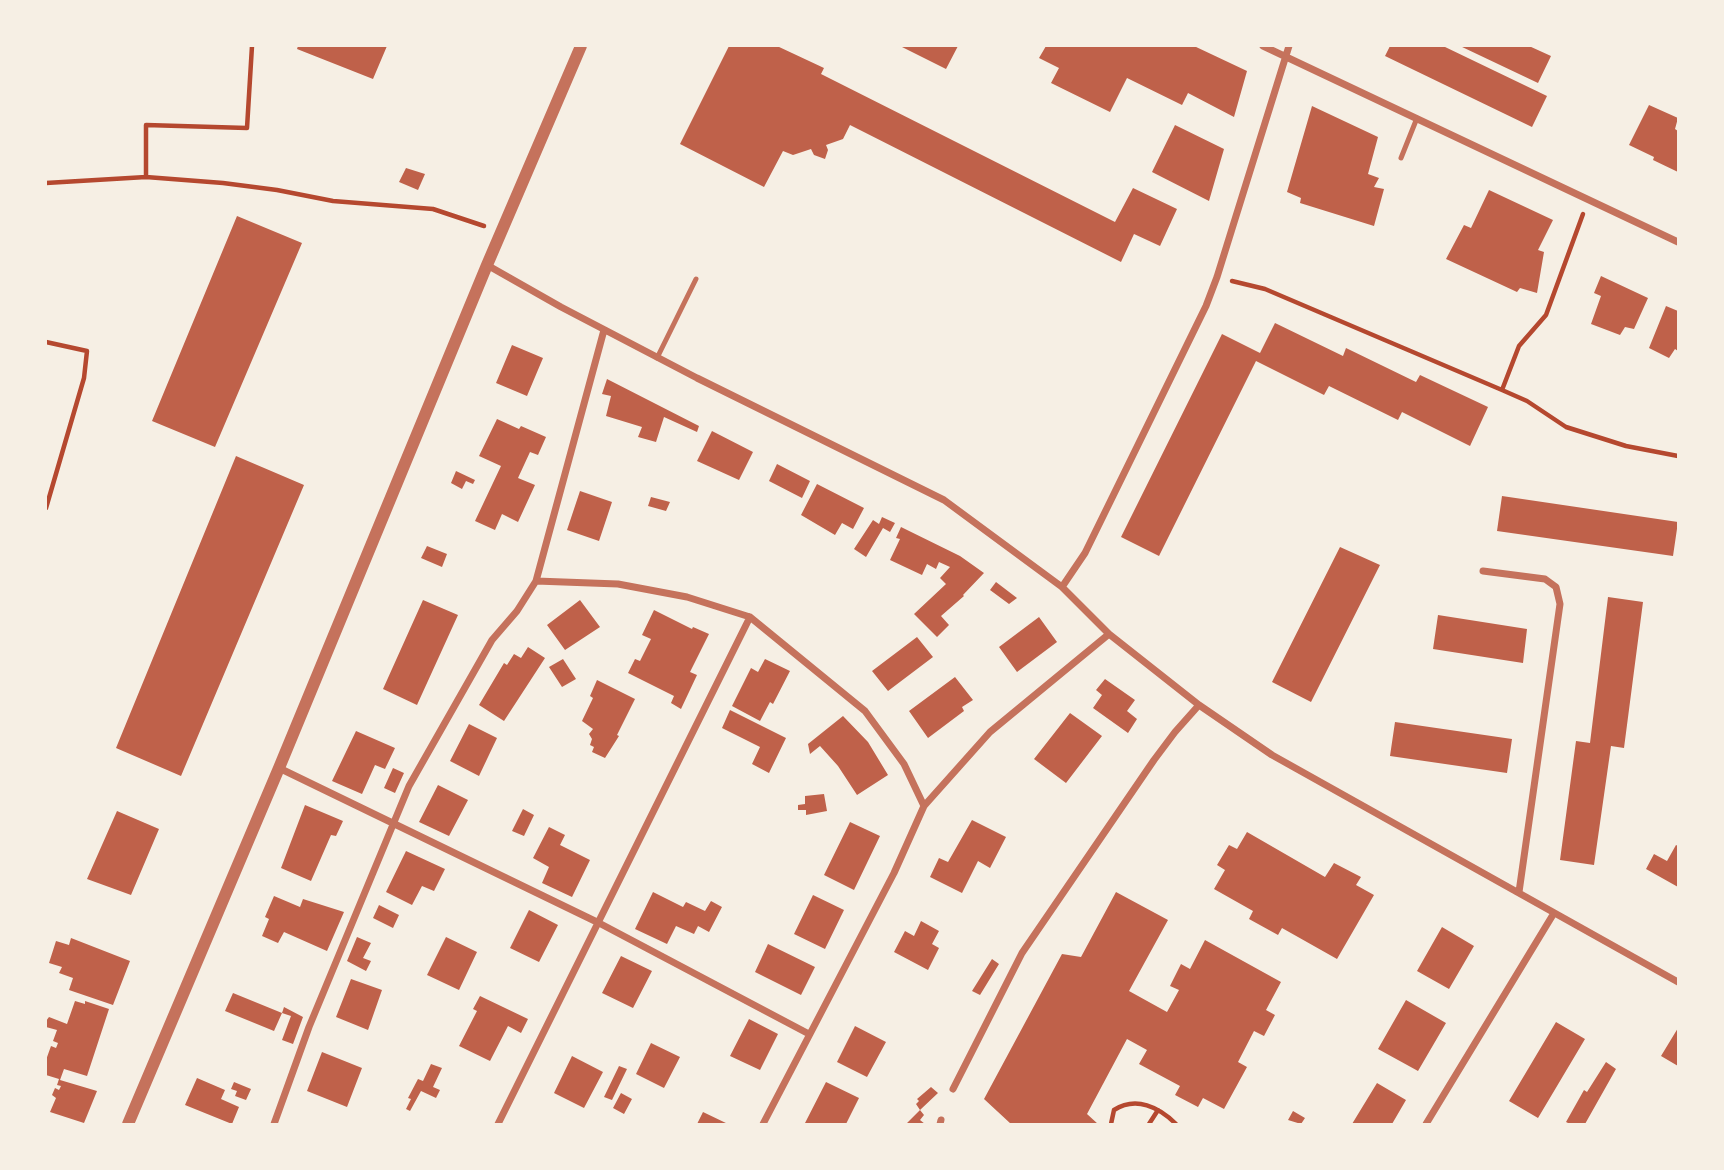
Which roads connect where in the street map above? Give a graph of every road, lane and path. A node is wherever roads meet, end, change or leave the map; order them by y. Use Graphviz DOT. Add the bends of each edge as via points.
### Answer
graph roads {
  1 [pos="252,46"];
  2 [pos="581,46"];
  3 [pos="1263,46"];
  4 [pos="1289,46"];
  5 [pos="1286,57"];
  6 [pos="1417,118"];
  7 [pos="1401,159"];
  8 [pos="146,177"];
  9 [pos="46,183"];
  10 [pos="1588,200"];
  11 [pos="503,232"];
  12 [pos="1678,242"];
  13 [pos="487,265"];
  14 [pos="1217,277"];
  15 [pos="696,279"];
  16 [pos="604,330"];
  17 [pos="46,342"];
  18 [pos="657,358"];
  19 [pos="1502,390"];
  20 [pos="1678,456"];
  21 [pos="46,508"];
  22 [pos="1483,571"];
  23 [pos="536,582"];
  24 [pos="1062,587"];
  25 [pos="750,617"];
  26 [pos="1109,634"];
  27 [pos="1199,705"];
  28 [pos="279,768"];
  29 [pos="925,806"];
  30 [pos="394,822"];
  31 [pos="1519,892"];
  32 [pos="1554,913"];
  33 [pos="599,923"];
  34 [pos="1678,982"];
  35 [pos="809,1034"];
  36 [pos="953,1089"];
  37 [pos="1158,1110"];
  38 [pos="128,1125"];
  39 [pos="274,1125"];
  40 [pos="498,1125"];
  41 [pos="763,1125"];
  42 [pos="1111,1125"];
  43 [pos="1149,1125"];
  44 [pos="1175,1125"];
  45 [pos="1426,1125"];
  1 -- 8 [label="path" via="247,128 146,125"];
  2 -- 11 [label="street"];
  3 -- 5 [label="street"];
  4 -- 5 [label="street"];
  5 -- 6 [label="street"];
  5 -- 14 [label="street"];
  6 -- 7 [label="lane"];
  6 -- 10 [label="street"];
  8 -- 9 [label="path"];
  8 -- 11 [label="path" via="433,209"];
  10 -- 12 [label="street"];
  10 -- 19 [label="path" via="1546,315 1519,346"];
  11 -- 13 [label="street"];
  13 -- 16 [label="street"];
  13 -- 28 [label="street"];
  14 -- 19 [label="path" via="1265,289"];
  14 -- 24 [label="street" via="1085,553"];
  15 -- 18 [label="lane"];
  16 -- 18 [label="street"];
  16 -- 23 [label="street"];
  17 -- 21 [label="path" via="87,351 85,378"];
  18 -- 24 [label="street" via="944,500"];
  19 -- 20 [label="path" via="1566,426 1626,446"];
  22 -- 31 [label="street" via="1545,579 1556,587 1560,604"];
  23 -- 25 [label="street" via="618,584 687,597"];
  23 -- 30 [label="street" via="492,640 409,786"];
  24 -- 26 [label="street"];
  25 -- 29 [label="street" via="865,711 904,764"];
  25 -- 33 [label="street"];
  26 -- 27 [label="street"];
  26 -- 29 [label="street" via="990,732"];
  27 -- 31 [label="street" via="1300,771"];
  27 -- 36 [label="street" via="1154,760 1022,953"];
  28 -- 30 [label="street"];
  28 -- 38 [label="street"];
  29 -- 35 [label="street"];
  30 -- 33 [label="street"];
  30 -- 39 [label="street" via="309,1027"];
  31 -- 32 [label="street"];
  32 -- 34 [label="street"];
  32 -- 45 [label="street"];
  33 -- 35 [label="street"];
  33 -- 40 [label="street"];
  35 -- 41 [label="street"];
  37 -- 42 [label="path" via="1124,1104 1114,1110"];
  37 -- 43 [label="path"];
  37 -- 44 [label="path"];
}
